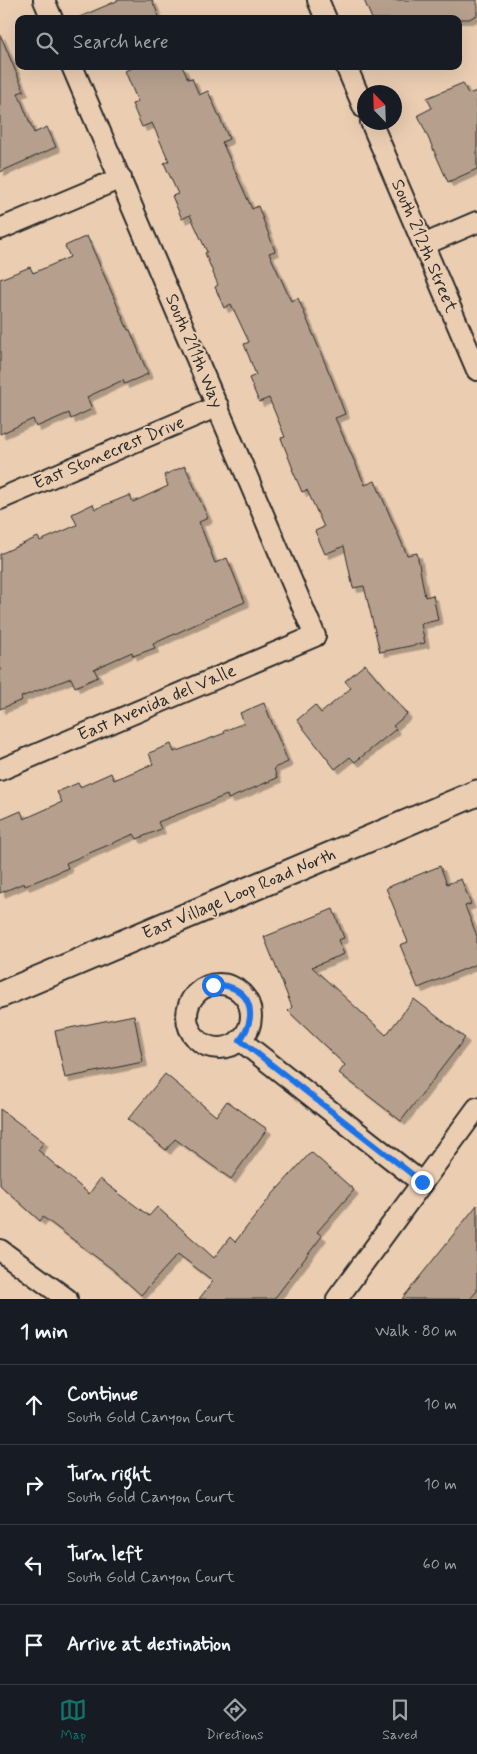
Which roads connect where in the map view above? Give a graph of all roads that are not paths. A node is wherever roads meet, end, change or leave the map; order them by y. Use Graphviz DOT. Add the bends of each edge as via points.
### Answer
graph roads {
  1 [pos="44,0"];
  2 [pos="318,0"];
  3 [pos="50,15"];
  4 [pos="324,15"];
  5 [pos="74,70"];
  6 [pos="348,70"];
  7 [pos="357,92"];
  8 [pos="374,130"];
  9 [pos="121,178"];
  10 [pos="477,222"];
  11 [pos="0,229"];
  12 [pos="423,245"];
  13 [pos="477,370"];
  14 [pos="218,406"];
  15 [pos="0,499"];
  16 [pos="315,636"];
  17 [pos="0,770"];
  18 [pos="477,792"];
  19 [pos="0,994"];
  20 [pos="240,1040"];
  21 [pos="477,1108"];
  22 [pos="422,1182"];
  23 [pos="0,1250"];
  24 [pos="67,1299"];
  25 [pos="338,1299"];
  1 -- 3 [label="street"];
  2 -- 4 [label="street"];
  5 -- 9 [label="street, South 211th Way"];
  6 -- 7 [label="street"];
  8 -- 12 [label="street, South 212th Street"];
  9 -- 11 [label="street"];
  9 -- 14 [label="street, South 211th Way"];
  10 -- 12 [label="street"];
  12 -- 13 [label="street, South 212th Street"];
  14 -- 15 [label="street, East Stonecrest Drive"];
  14 -- 16 [label="street, South 211th Way"];
  16 -- 17 [label="street, East Avenida del Valle"];
  18 -- 19 [label="street, East Village Loop Road North"];
  20 -- 22 [label="street"];
  21 -- 22 [label="street"];
  22 -- 25 [label="street"];
  23 -- 24 [label="street"];
}
